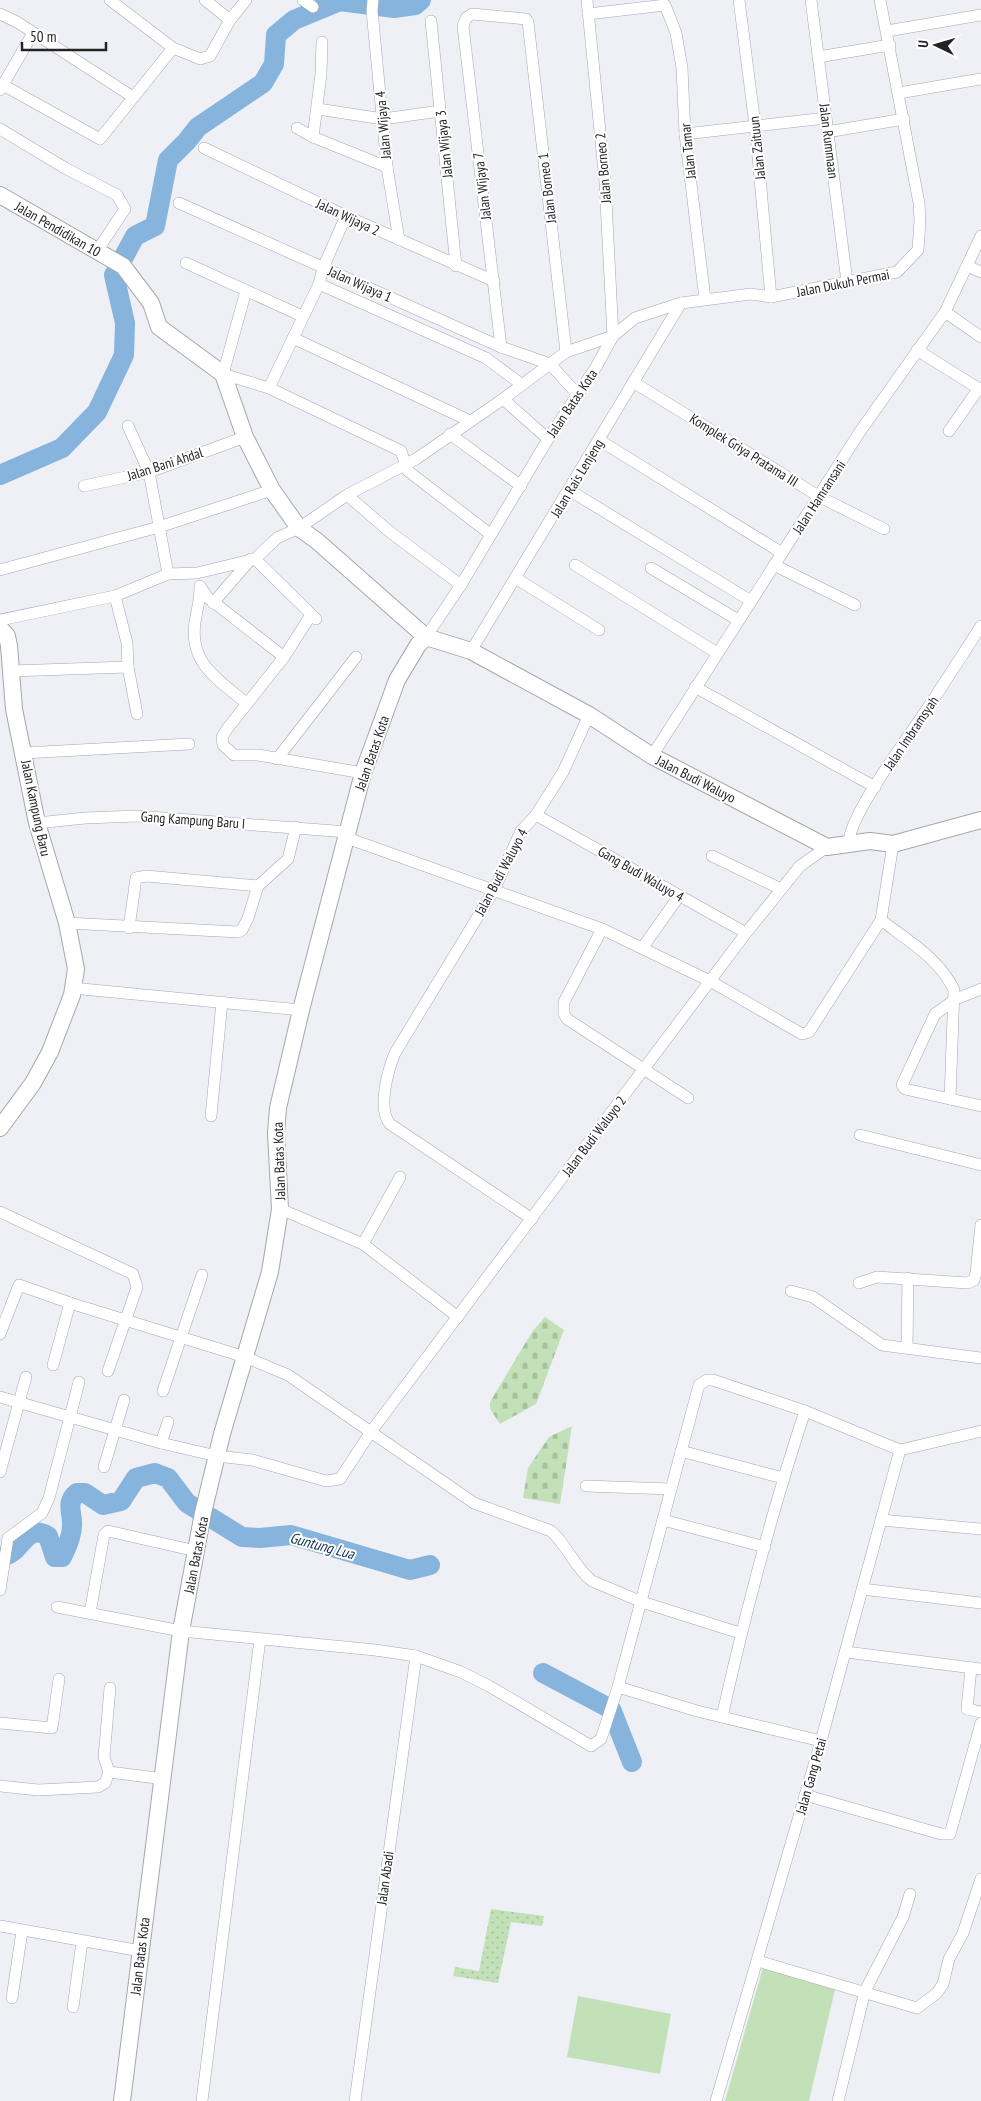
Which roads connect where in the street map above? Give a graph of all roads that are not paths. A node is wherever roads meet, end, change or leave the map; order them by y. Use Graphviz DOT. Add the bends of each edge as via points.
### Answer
graph roads {
  1 [pos="110,0"];
  2 [pos="205,0"];
  3 [pos="246,0"];
  4 [pos="303,0"];
  5 [pos="587,0"];
  6 [pos="739,0"];
  7 [pos="810,0"];
  8 [pos="880,0"];
  9 [pos="372,5"];
  10 [pos="313,7"];
  11 [pos="0,14"];
  12 [pos="588,14"];
  13 [pos="981,15"];
  14 [pos="230,20"];
  15 [pos="432,21"];
  16 [pos="528,27"];
  17 [pos="887,31"];
  18 [pos="34,33"];
  19 [pos="322,42"];
  20 [pos="890,44"];
  21 [pos="173,48"];
  22 [pos="818,57"];
  23 [pos="981,79"];
  24 [pos="2,88"];
  25 [pos="899,93"];
  26 [pos="133,98"];
  27 [pos="318,109"];
  28 [pos="440,111"];
  29 [pos="826,118"];
  30 [pos="383,119"];
  31 [pos="904,119"];
  32 [pos="755,125"];
  33 [pos="297,128"];
  34 [pos="0,129"];
  35 [pos="827,132"];
  36 [pos="685,134"];
  37 [pos="313,138"];
  38 [pos="204,148"];
  39 [pos="387,167"];
  40 [pos="0,195"];
  41 [pos="179,203"];
  42 [pos="346,216"];
  43 [pos="981,236"];
  44 [pos="399,240"];
  45 [pos="97,251"];
  46 [pos="186,263"];
  47 [pos="456,266"];
  48 [pos="967,266"];
  49 [pos="323,268"];
  50 [pos="981,272"];
  51 [pos="494,281"];
  52 [pos="846,282"];
  53 [pos="319,284"];
  54 [pos="246,291"];
  55 [pos="772,296"];
  56 [pos="705,299"];
  57 [pos="681,304"];
  58 [pos="657,310"];
  59 [pos="945,312"];
  60 [pos="302,316"];
  61 [pos="613,336"];
  62 [pos="981,337"];
  63 [pos="293,338"];
  64 [pos="501,347"];
  65 [pos="918,350"];
  66 [pos="565,351"];
  67 [pos="546,362"];
  68 [pos="223,374"];
  69 [pos="633,382"];
  70 [pos="521,384"];
  71 [pos="269,388"];
  72 [pos="980,389"];
  73 [pos="578,395"];
  74 [pos="503,399"];
  75 [pos="470,421"];
  76 [pos="128,426"];
  77 [pos="949,431"];
  78 [pos="450,434"];
  79 [pos="245,436"];
  80 [pos="548,439"];
  81 [pos="599,440"];
  82 [pos="406,464"];
  83 [pos="149,472"];
  84 [pos="84,486"];
  85 [pos="520,486"];
  86 [pos="272,490"];
  87 [pos="570,490"];
  88 [pos="347,495"];
  89 [pos="820,497"];
  90 [pos="159,527"];
  91 [pos="299,528"];
  92 [pos="884,529"];
  93 [pos="490,534"];
  94 [pos="782,553"];
  95 [pos="253,559"];
  96 [pos="774,564"];
  97 [pos="575,565"];
  98 [pos="651,568"];
  99 [pos="0,570"];
  100 [pos="168,574"];
  101 [pos="197,574"];
  102 [pos="517,579"];
  103 [pos="461,585"];
  104 [pos="200,588"];
  105 [pos="116,596"];
  106 [pos="751,601"];
  107 [pos="214,603"];
  108 [pos="855,605"];
  109 [pos="0,620"];
  110 [pos="738,620"];
  111 [pos="981,626"];
  112 [pos="0,628"];
  113 [pos="599,630"];
  114 [pos="426,637"];
  115 [pos="471,651"];
  116 [pos="717,653"];
  117 [pos="284,657"];
  118 [pos="356,657"];
  119 [pos="128,667"];
  120 [pos="11,671"];
  121 [pos="695,687"];
  122 [pos="246,703"];
  123 [pos="137,714"];
  124 [pos="589,715"];
  125 [pos="188,744"];
  126 [pos="24,753"];
  127 [pos="652,756"];
  128 [pos="277,759"];
  129 [pos="362,773"];
  130 [pos="875,787"];
  131 [pos="536,814"];
  132 [pos="981,820"];
  133 [pos="37,824"];
  134 [pos="296,827"];
  135 [pos="348,835"];
  136 [pos="849,843"];
  137 [pos="893,844"];
  138 [pos="827,847"];
  139 [pos="712,856"];
  140 [pos="258,886"];
  141 [pos="781,889"];
  142 [pos="494,890"];
  143 [pos="679,896"];
  144 [pos="881,920"];
  145 [pos="67,924"];
  146 [pos="129,928"];
  147 [pos="602,929"];
  148 [pos="746,933"];
  149 [pos="643,947"];
  150 [pos="710,981"];
  151 [pos="72,988"];
  152 [pos="981,989"];
  153 [pos="956,999"];
  154 [pos="222,1002"];
  155 [pos="301,1010"];
  156 [pos="644,1070"];
  157 [pos="688,1098"];
  158 [pos="950,1099"];
  159 [pos="981,1106"];
  160 [pos="211,1116"];
  161 [pos="0,1128"];
  162 [pos="860,1135"];
  163 [pos="981,1165"];
  164 [pos="400,1177"];
  165 [pos="280,1209"];
  166 [pos="0,1212"];
  167 [pos="532,1219"];
  168 [pos="981,1226"];
  169 [pos="363,1244"];
  170 [pos="202,1275"];
  171 [pos="908,1278"];
  172 [pos="859,1283"];
  173 [pos="790,1290"];
  174 [pos="70,1304"];
  175 [pos="458,1317"];
  176 [pos="124,1322"];
  177 [pos="0,1334"];
  178 [pos="180,1339"];
  179 [pos="908,1348"];
  180 [pos="244,1357"];
  181 [pos="981,1358"];
  182 [pos="53,1365"];
  183 [pos="108,1371"];
  184 [pos="26,1377"];
  185 [pos="78,1382"];
  186 [pos="163,1391"];
  187 [pos="0,1397"];
  188 [pos="124,1400"];
  189 [pos="19,1403"];
  190 [pos="805,1411"];
  191 [pos="68,1418"];
  192 [pos="168,1422"];
  193 [pos="114,1431"];
  194 [pos="981,1431"];
  195 [pos="370,1433"];
  196 [pos="161,1443"];
  197 [pos="900,1450"];
  198 [pos="681,1451"];
  199 [pos="217,1456"];
  200 [pos="104,1467"];
  201 [pos="0,1472"];
  202 [pos="783,1478"];
  203 [pos="586,1486"];
  204 [pos="671,1489"];
  205 [pos="663,1520"];
  206 [pos="881,1520"];
  207 [pos="981,1529"];
  208 [pos="765,1548"];
  209 [pos="196,1551"];
  210 [pos="862,1589"];
  211 [pos="0,1590"];
  212 [pos="642,1602"];
  213 [pos="981,1603"];
  214 [pos="57,1607"];
  215 [pos="90,1613"];
  216 [pos="182,1631"];
  217 [pos="740,1633"];
  218 [pos="260,1638"];
  219 [pos="846,1652"];
  220 [pos="416,1656"];
  221 [pos="976,1668"];
  222 [pos="59,1679"];
  223 [pos="618,1687"];
  224 [pos="110,1688"];
  225 [pos="981,1712"];
  226 [pos="722,1717"];
  227 [pos="981,1723"];
  228 [pos="0,1724"];
  229 [pos="821,1741"];
  230 [pos="109,1772"];
  231 [pos="164,1779"];
  232 [pos="0,1786"];
  233 [pos="806,1795"];
  234 [pos="981,1879"];
  235 [pos="910,1894"];
  236 [pos="0,1926"];
  237 [pos="22,1930"];
  238 [pos="82,1942"];
  239 [pos="141,1951"];
  240 [pos="758,1961"];
  241 [pos="865,1991"];
  242 [pos="12,1998"];
  243 [pos="73,2007"];
  244 [pos="122,2101"];
  245 [pos="202,2101"];
  246 [pos="355,2101"];
  247 [pos="716,2101"];
  248 [pos="838,2101"];
  1 -- 21 [label="street"];
  2 -- 14 [label="street"];
  3 -- 14 [label="street"];
  4 -- 10 [label="street"];
  5 -- 12 [label="street, Jalan Borneo 2"];
  6 -- 32 [label="street, Jalan Zaituun"];
  7 -- 22 [label="street, Jalan Rummaan"];
  8 -- 17 [label="street, Jalan Dukuh Permai"];
  9 -- 30 [label="street, Jalan Wijaya 4"];
  11 -- 18 [label="street"];
  12 -- 36 [label="street, Jalan Tamar" via="665,5 676,33 682,68"];
  12 -- 61 [label="street, Jalan Borneo 2" via="606,182"];
  13 -- 17 [label="street"];
  14 -- 21 [label="street" via="210,56 204,59"];
  15 -- 28 [label="street, Jalan Wijaya 3"];
  16 -- 51 [label="street, Jalan Wijaya 7" via="526,19 472,14 462,26"];
  16 -- 66 [label="street, Jalan Borneo 1"];
  17 -- 20 [label="street, Jalan Dukuh Permai"];
  18 -- 24 [label="street"];
  18 -- 26 [label="street"];
  19 -- 27 [label="street"];
  20 -- 22 [label="street"];
  20 -- 25 [label="street, Jalan Dukuh Permai"];
  21 -- 26 [label="street"];
  22 -- 29 [label="street, Jalan Rummaan"];
  23 -- 25 [label="street"];
  24 -- 26 [label="street" via="100,140"];
  25 -- 31 [label="street, Jalan Dukuh Permai"];
  27 -- 30 [label="street"];
  27 -- 37 [label="street"];
  28 -- 30 [label="street"];
  28 -- 47 [label="street, Jalan Wijaya 3"];
  29 -- 32 [label="street"];
  29 -- 35 [label="street, Jalan Rummaan"];
  30 -- 39 [label="street, Jalan Wijaya 4"];
  31 -- 35 [label="street"];
  31 -- 52 [label="street, Jalan Dukuh Permai" via="919,203 918,250 897,272"];
  32 -- 36 [label="street"];
  32 -- 55 [label="street, Jalan Zaituun"];
  33 -- 37 [label="street"];
  34 -- 45 [label="street" via="117,195 125,209"];
  35 -- 52 [label="street, Jalan Rummaan"];
  36 -- 56 [label="street, Jalan Tamar"];
  37 -- 39 [label="street"];
  38 -- 42 [label="street, Jalan Wijaya 2"];
  39 -- 44 [label="street, Jalan Wijaya 4"];
  40 -- 45 [label="street, Jalan Pendidikan 10"];
  41 -- 49 [label="street, Jalan Wijaya 1"];
  42 -- 44 [label="street, Jalan Wijaya 2"];
  42 -- 49 [label="street"];
  43 -- 48 [label="street, Jalan Hamransani"];
  44 -- 47 [label="street, Jalan Wijaya 2"];
  45 -- 68 [label="street, Jalan Pendidikan 10" via="120,264 151,303 159,327"];
  46 -- 54 [label="street"];
  47 -- 51 [label="street, Jalan Wijaya 2"];
  48 -- 50 [label="street"];
  48 -- 59 [label="street, Jalan Hamransani"];
  49 -- 53 [label="street"];
  49 -- 64 [label="street, Jalan Wijaya 1"];
  51 -- 64 [label="street, Jalan Wijaya 7"];
  52 -- 55 [label="street, Jalan Dukuh Permai"];
  53 -- 60 [label="street"];
  53 -- 70 [label="street" via="486,358"];
  54 -- 60 [label="street"];
  54 -- 68 [label="street"];
  55 -- 56 [label="street, Jalan Dukuh Permai" via="751,294"];
  56 -- 57 [label="street, Jalan Dukuh Permai"];
  57 -- 58 [label="street, Jalan Dukuh Permai"];
  57 -- 69 [label="street, Jalan Rais Lenjeng"];
  58 -- 61 [label="street, Jalan Batas Kota" via="634,318"];
  59 -- 62 [label="street"];
  59 -- 65 [label="street, Jalan Hamransani"];
  60 -- 63 [label="street"];
  61 -- 66 [label="street"];
  61 -- 73 [label="street, Jalan Batas Kota"];
  63 -- 71 [label="street"];
  63 -- 75 [label="street"];
  64 -- 67 [label="street, Jalan Wijaya 1"];
  65 -- 72 [label="street"];
  65 -- 89 [label="street, Jalan Hamransani" via="861,430"];
  66 -- 67 [label="street"];
  67 -- 70 [label="street"];
  67 -- 73 [label="street"];
  68 -- 71 [label="street"];
  68 -- 79 [label="street"];
  69 -- 81 [label="street, Jalan Rais Lenjeng"];
  69 -- 89 [label="street, Komplek Griya Pratama III"];
  70 -- 74 [label="street"];
  71 -- 82 [label="street" via="401,452"];
  72 -- 77 [label="street"];
  73 -- 80 [label="street, Jalan Batas Kota"];
  74 -- 75 [label="street"];
  74 -- 80 [label="street"];
  75 -- 78 [label="street"];
  76 -- 83 [label="street"];
  78 -- 82 [label="street"];
  78 -- 85 [label="street"];
  79 -- 83 [label="street, Jalan Bani Ahdal"];
  79 -- 86 [label="street"];
  80 -- 85 [label="street, Jalan Batas Kota"];
  81 -- 87 [label="street, Jalan Rais Lenjeng"];
  81 -- 94 [label="street"];
  82 -- 88 [label="street"];
  82 -- 93 [label="street" via="408,470"];
  83 -- 84 [label="street, Jalan Bani Ahdal"];
  83 -- 90 [label="street"];
  85 -- 93 [label="street, Jalan Batas Kota"];
  86 -- 90 [label="street"];
  86 -- 91 [label="street"];
  87 -- 102 [label="street, Jalan Rais Lenjeng"];
  87 -- 106 [label="street"];
  88 -- 91 [label="street"];
  88 -- 103 [label="street"];
  89 -- 92 [label="street, Komplek Griya Pratama III"];
  89 -- 94 [label="street, Jalan Hamransani"];
  90 -- 99 [label="street"];
  90 -- 100 [label="street"];
  91 -- 95 [label="street" via="277,538"];
  91 -- 114 [label="street"];
  93 -- 103 [label="street, Jalan Batas Kota"];
  94 -- 96 [label="street, Jalan Hamransani"];
  95 -- 101 [label="street"];
  95 -- 107 [label="street"];
  95 -- 117 [label="street" via="314,618"];
  96 -- 106 [label="street, Jalan Hamransani"];
  96 -- 108 [label="street"];
  97 -- 116 [label="street"];
  98 -- 110 [label="street"];
  100 -- 101 [label="street"];
  100 -- 105 [label="street"];
  101 -- 104 [label="street"];
  102 -- 113 [label="street"];
  102 -- 115 [label="street, Jalan Rais Lenjeng"];
  103 -- 114 [label="street, Jalan Batas Kota"];
  104 -- 107 [label="street"];
  104 -- 122 [label="street" via="195,623 197,656"];
  105 -- 109 [label="street"];
  105 -- 119 [label="street"];
  106 -- 110 [label="street, Jalan Hamransani"];
  107 -- 117 [label="street"];
  110 -- 116 [label="street, Jalan Hamransani"];
  111 -- 130 [label="street, Jalan Imbramsyah"];
  112 -- 120 [label="street, Jalan Kampung Baru" via="7,636"];
  114 -- 115 [label="street, Jalan Budi Waluyo"];
  114 -- 129 [label="street, Jalan Batas Kota" via="397,680"];
  115 -- 124 [label="street, Jalan Budi Waluyo"];
  116 -- 121 [label="street, Jalan Hamransani"];
  117 -- 122 [label="street"];
  118 -- 128 [label="street"];
  119 -- 120 [label="street"];
  119 -- 123 [label="street"];
  120 -- 126 [label="street, Jalan Kampung Baru" via="14,709"];
  121 -- 127 [label="street, Jalan Hamransani"];
  121 -- 130 [label="street"];
  122 -- 128 [label="street" via="226,728 222,736 223,745 234,755"];
  124 -- 127 [label="street, Jalan Budi Waluyo"];
  124 -- 131 [label="street, Jalan Budi Waluyo 4" via="563,772"];
  125 -- 126 [label="street"];
  126 -- 133 [label="street, Jalan Kampung Baru"];
  127 -- 138 [label="street, Jalan Budi Waluyo"];
  128 -- 129 [label="street"];
  129 -- 135 [label="street, Jalan Batas Kota"];
  130 -- 136 [label="street, Jalan Imbramsyah" via="850,831"];
  131 -- 142 [label="street, Jalan Budi Waluyo 4" via="517,837"];
  131 -- 143 [label="street, Gang Budi Waluyo 4"];
  132 -- 137 [label="street"];
  133 -- 134 [label="street, Gang Kampung Baru I" via="137,816"];
  133 -- 145 [label="street, Jalan Kampung Baru"];
  134 -- 135 [label="street, Gang Kampung Baru I"];
  134 -- 140 [label="street" via="288,859"];
  135 -- 142 [label="street, Gang Kampung Baru I"];
  135 -- 155 [label="street, Jalan Batas Kota"];
  136 -- 137 [label="street"];
  136 -- 138 [label="street"];
  137 -- 144 [label="street"];
  138 -- 141 [label="street, Jalan Budi Waluyo 2" via="800,866"];
  139 -- 141 [label="street"];
  140 -- 146 [label="street" via="248,918 238,932"];
  140 -- 146 [label="street" via="146,876 136,878"];
  141 -- 148 [label="street, Jalan Budi Waluyo 2"];
  142 -- 147 [label="street, Gang Kampung Baru I"];
  142 -- 167 [label="street, Jalan Budi Waluyo 4" via="394,1053 388,1071 385,1115 390,1124"];
  143 -- 148 [label="street, Gang Budi Waluyo 4"];
  143 -- 149 [label="street"];
  144 -- 150 [label="street, Gang Kampung Baru I" via="809,1032 798,1034"];
  144 -- 153 [label="street" via="932,960 951,983"];
  145 -- 146 [label="street"];
  145 -- 151 [label="street, Jalan Kampung Baru" via="76,969"];
  147 -- 149 [label="street, Gang Kampung Baru I"];
  147 -- 156 [label="street" via="564,1002 564,1014"];
  148 -- 150 [label="street, Jalan Budi Waluyo 2"];
  149 -- 150 [label="street, Gang Kampung Baru I"];
  150 -- 156 [label="street, Jalan Budi Waluyo 2"];
  151 -- 154 [label="street"];
  151 -- 161 [label="street, Jalan Kampung Baru" via="50,1052 33,1084"];
  152 -- 153 [label="street"];
  153 -- 158 [label="street"];
  153 -- 158 [label="street" via="931,1021 902,1083 905,1089"];
  154 -- 155 [label="street"];
  154 -- 160 [label="street"];
  155 -- 165 [label="street, Jalan Batas Kota" via="278,1108"];
  156 -- 157 [label="street"];
  156 -- 167 [label="street, Jalan Budi Waluyo 2"];
  158 -- 159 [label="street"];
  162 -- 163 [label="street"];
  164 -- 169 [label="street"];
  165 -- 169 [label="street"];
  165 -- 180 [label="street, Jalan Batas Kota" via="270,1272"];
  166 -- 176 [label="street" via="133,1274 137,1287"];
  167 -- 175 [label="street, Jalan Budi Waluyo 2"];
  168 -- 171 [label="street" via="974,1280 968,1283"];
  169 -- 175 [label="street"];
  170 -- 178 [label="street"];
  171 -- 172 [label="street" via="877,1276"];
  171 -- 179 [label="street"];
  173 -- 179 [label="street" via="813,1297 882,1345"];
  174 -- 176 [label="street"];
  174 -- 177 [label="street" via="19,1285"];
  174 -- 182 [label="street"];
  175 -- 195 [label="street, Jalan Budi Waluyo 2"];
  176 -- 178 [label="street"];
  176 -- 183 [label="street"];
  178 -- 180 [label="street"];
  178 -- 186 [label="street"];
  179 -- 181 [label="street"];
  180 -- 195 [label="street" via="288,1375"];
  180 -- 199 [label="street, Jalan Batas Kota"];
  184 -- 189 [label="street"];
  185 -- 191 [label="street"];
  187 -- 189 [label="street"];
  188 -- 193 [label="street"];
  189 -- 191 [label="street"];
  189 -- 201 [label="street"];
  190 -- 197 [label="street"];
  190 -- 198 [label="street" via="708,1380 699,1386"];
  190 -- 202 [label="street"];
  191 -- 193 [label="street"];
  191 -- 211 [label="street" via="42,1513 8,1538"];
  192 -- 196 [label="street"];
  193 -- 196 [label="street"];
  193 -- 200 [label="street"];
  194 -- 197 [label="street"];
  195 -- 199 [label="street, Jalan Budi Waluyo 2" via="340,1479 335,1481 252,1460"];
  195 -- 212 [label="street" via="474,1503 551,1531 585,1576"];
  196 -- 199 [label="street"];
  197 -- 206 [label="street, Jalan Gang Petai"];
  198 -- 202 [label="street"];
  198 -- 204 [label="street"];
  199 -- 209 [label="street, Jalan Batas Kota"];
  202 -- 208 [label="street"];
  203 -- 204 [label="street"];
  204 -- 205 [label="street"];
  205 -- 208 [label="street"];
  205 -- 212 [label="street"];
  206 -- 207 [label="street"];
  206 -- 210 [label="street, Jalan Gang Petai"];
  208 -- 217 [label="street"];
  209 -- 215 [label="street" via="108,1531 104,1535"];
  209 -- 216 [label="street, Jalan Batas Kota"];
  210 -- 213 [label="street"];
  210 -- 219 [label="street, Jalan Gang Petai"];
  212 -- 217 [label="street"];
  212 -- 223 [label="street"];
  214 -- 215 [label="street"];
  215 -- 216 [label="street"];
  216 -- 218 [label="street"];
  216 -- 231 [label="street, Jalan Batas Kota"];
  217 -- 226 [label="street"];
  218 -- 220 [label="street"];
  218 -- 245 [label="street"];
  219 -- 221 [label="street"];
  219 -- 229 [label="street, Jalan Gang Petai"];
  220 -- 223 [label="street" via="490,1686 591,1746 601,1739"];
  220 -- 246 [label="street, Jalan Abadi"];
  221 -- 225 [label="street" via="967,1709"];
  222 -- 228 [label="street" via="52,1728"];
  223 -- 226 [label="street"];
  224 -- 230 [label="street" via="104,1756"];
  226 -- 229 [label="street"];
  227 -- 233 [label="street" via="950,1834 946,1836"];
  229 -- 233 [label="street, Jalan Gang Petai"];
  230 -- 231 [label="street"];
  230 -- 232 [label="street" via="105,1783 98,1787 38,1790"];
  231 -- 239 [label="street, Jalan Batas Kota"];
  233 -- 240 [label="street, Jalan Gang Petai"];
  234 -- 241 [label="street" via="963,1933 951,1954 946,1978 937,1994 917,2008"];
  235 -- 241 [label="street"];
  236 -- 237 [label="street"];
  237 -- 238 [label="street"];
  237 -- 242 [label="street"];
  238 -- 239 [label="street"];
  238 -- 243 [label="street"];
  239 -- 244 [label="street, Jalan Batas Kota"];
  240 -- 241 [label="street"];
  240 -- 247 [label="street, Jalan Gang Petai"];
  241 -- 248 [label="street"];
}
